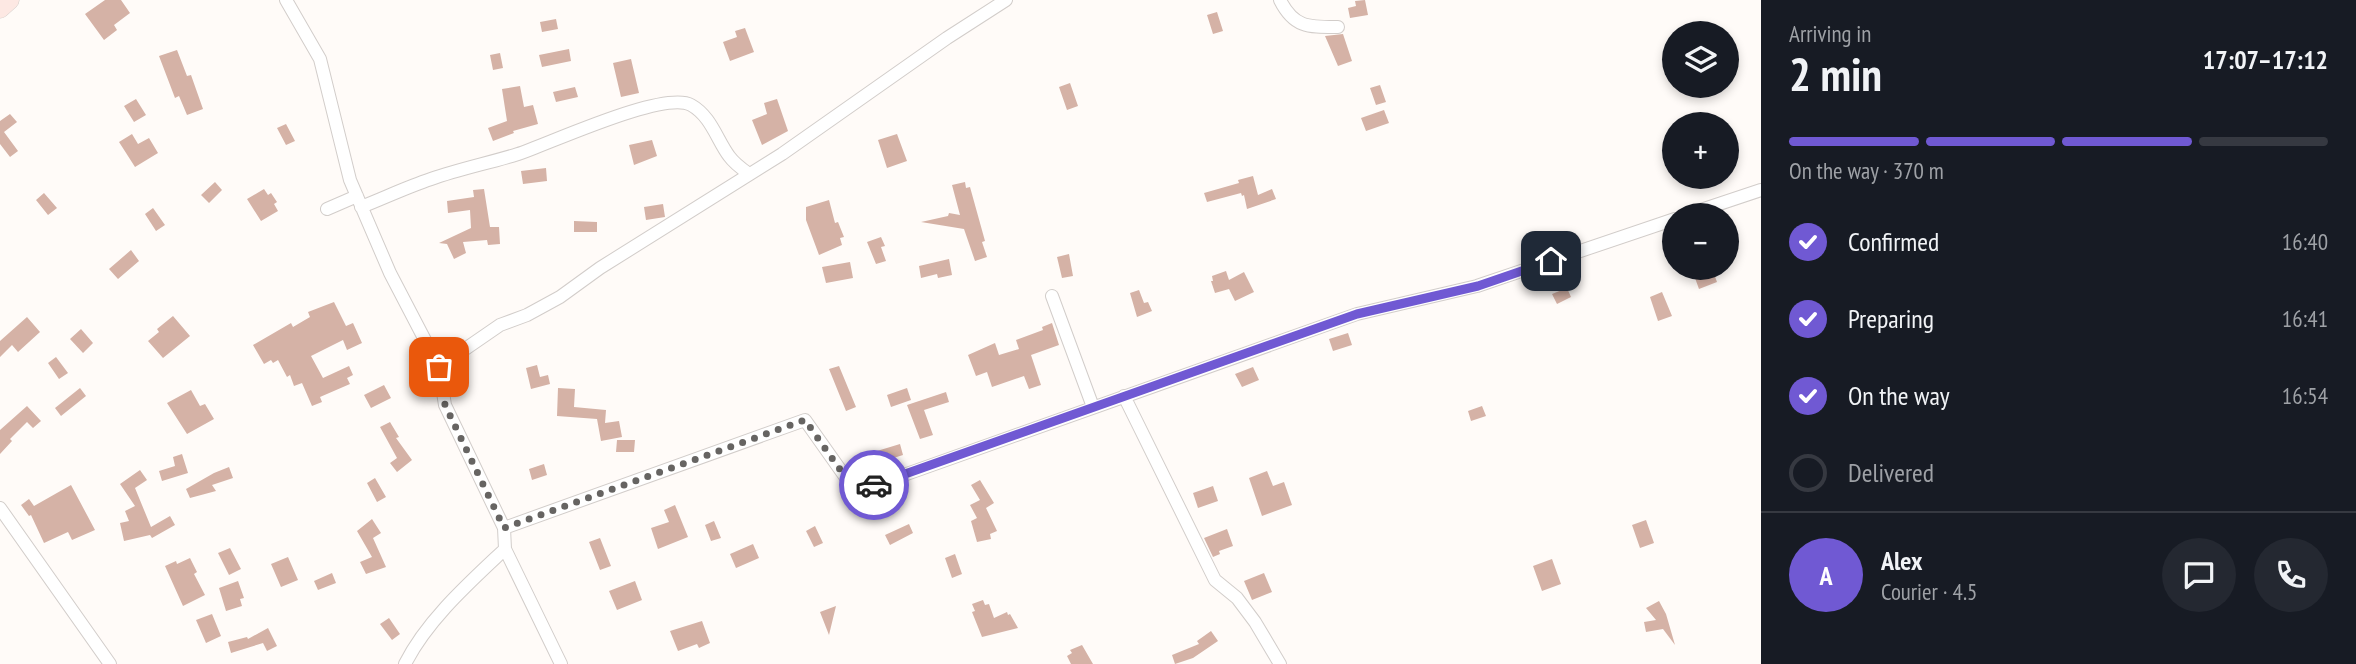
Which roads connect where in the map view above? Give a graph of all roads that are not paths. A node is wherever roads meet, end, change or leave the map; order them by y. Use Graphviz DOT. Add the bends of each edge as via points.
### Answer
graph roads {
  1 [pos="10,0"];
  2 [pos="286,0"];
  3 [pos="1006,0"];
  4 [pos="1280,0"];
  5 [pos="0,9"];
  6 [pos="1338,27"];
  7 [pos="749,174"];
  8 [pos="1761,190"];
  9 [pos="359,202"];
  10 [pos="1722,203"];
  11 [pos="327,209"];
  12 [pos="1662,223"];
  13 [pos="1052,296"];
  14 [pos="439,367"];
  15 [pos="1124,396"];
  16 [pos="1093,407"];
  17 [pos="0,508"];
  18 [pos="504,528"];
  19 [pos="505,549"];
  20 [pos="110,664"];
  21 [pos="405,664"];
  22 [pos="561,664"];
  23 [pos="1280,664"];
  1 -- 5 [label="main road"];
  2 -- 9 [label="street" via="320,59"];
  3 -- 7 [label="street"];
  4 -- 6 [label="street" via="1292,19 1309,27"];
  7 -- 9 [label="street" via="729,156 702,115 683,102 628,113 519,154"];
  7 -- 14 [label="street" via="560,297 500,325"];
  8 -- 10 [label="street"];
  9 -- 11 [label="street"];
  9 -- 14 [label="street"];
  12 -- 15 [label="street" via="1478,286 1357,314"];
  13 -- 16 [label="street"];
  14 -- 18 [label="street" via="445,405"];
  15 -- 16 [label="street"];
  15 -- 23 [label="street" via="1214,580 1237,598"];
  16 -- 18 [label="street" via="856,492 805,420"];
  17 -- 20 [label="street"];
  18 -- 19 [label="street"];
  19 -- 21 [label="street" via="440,615"];
  19 -- 22 [label="street"];
}
